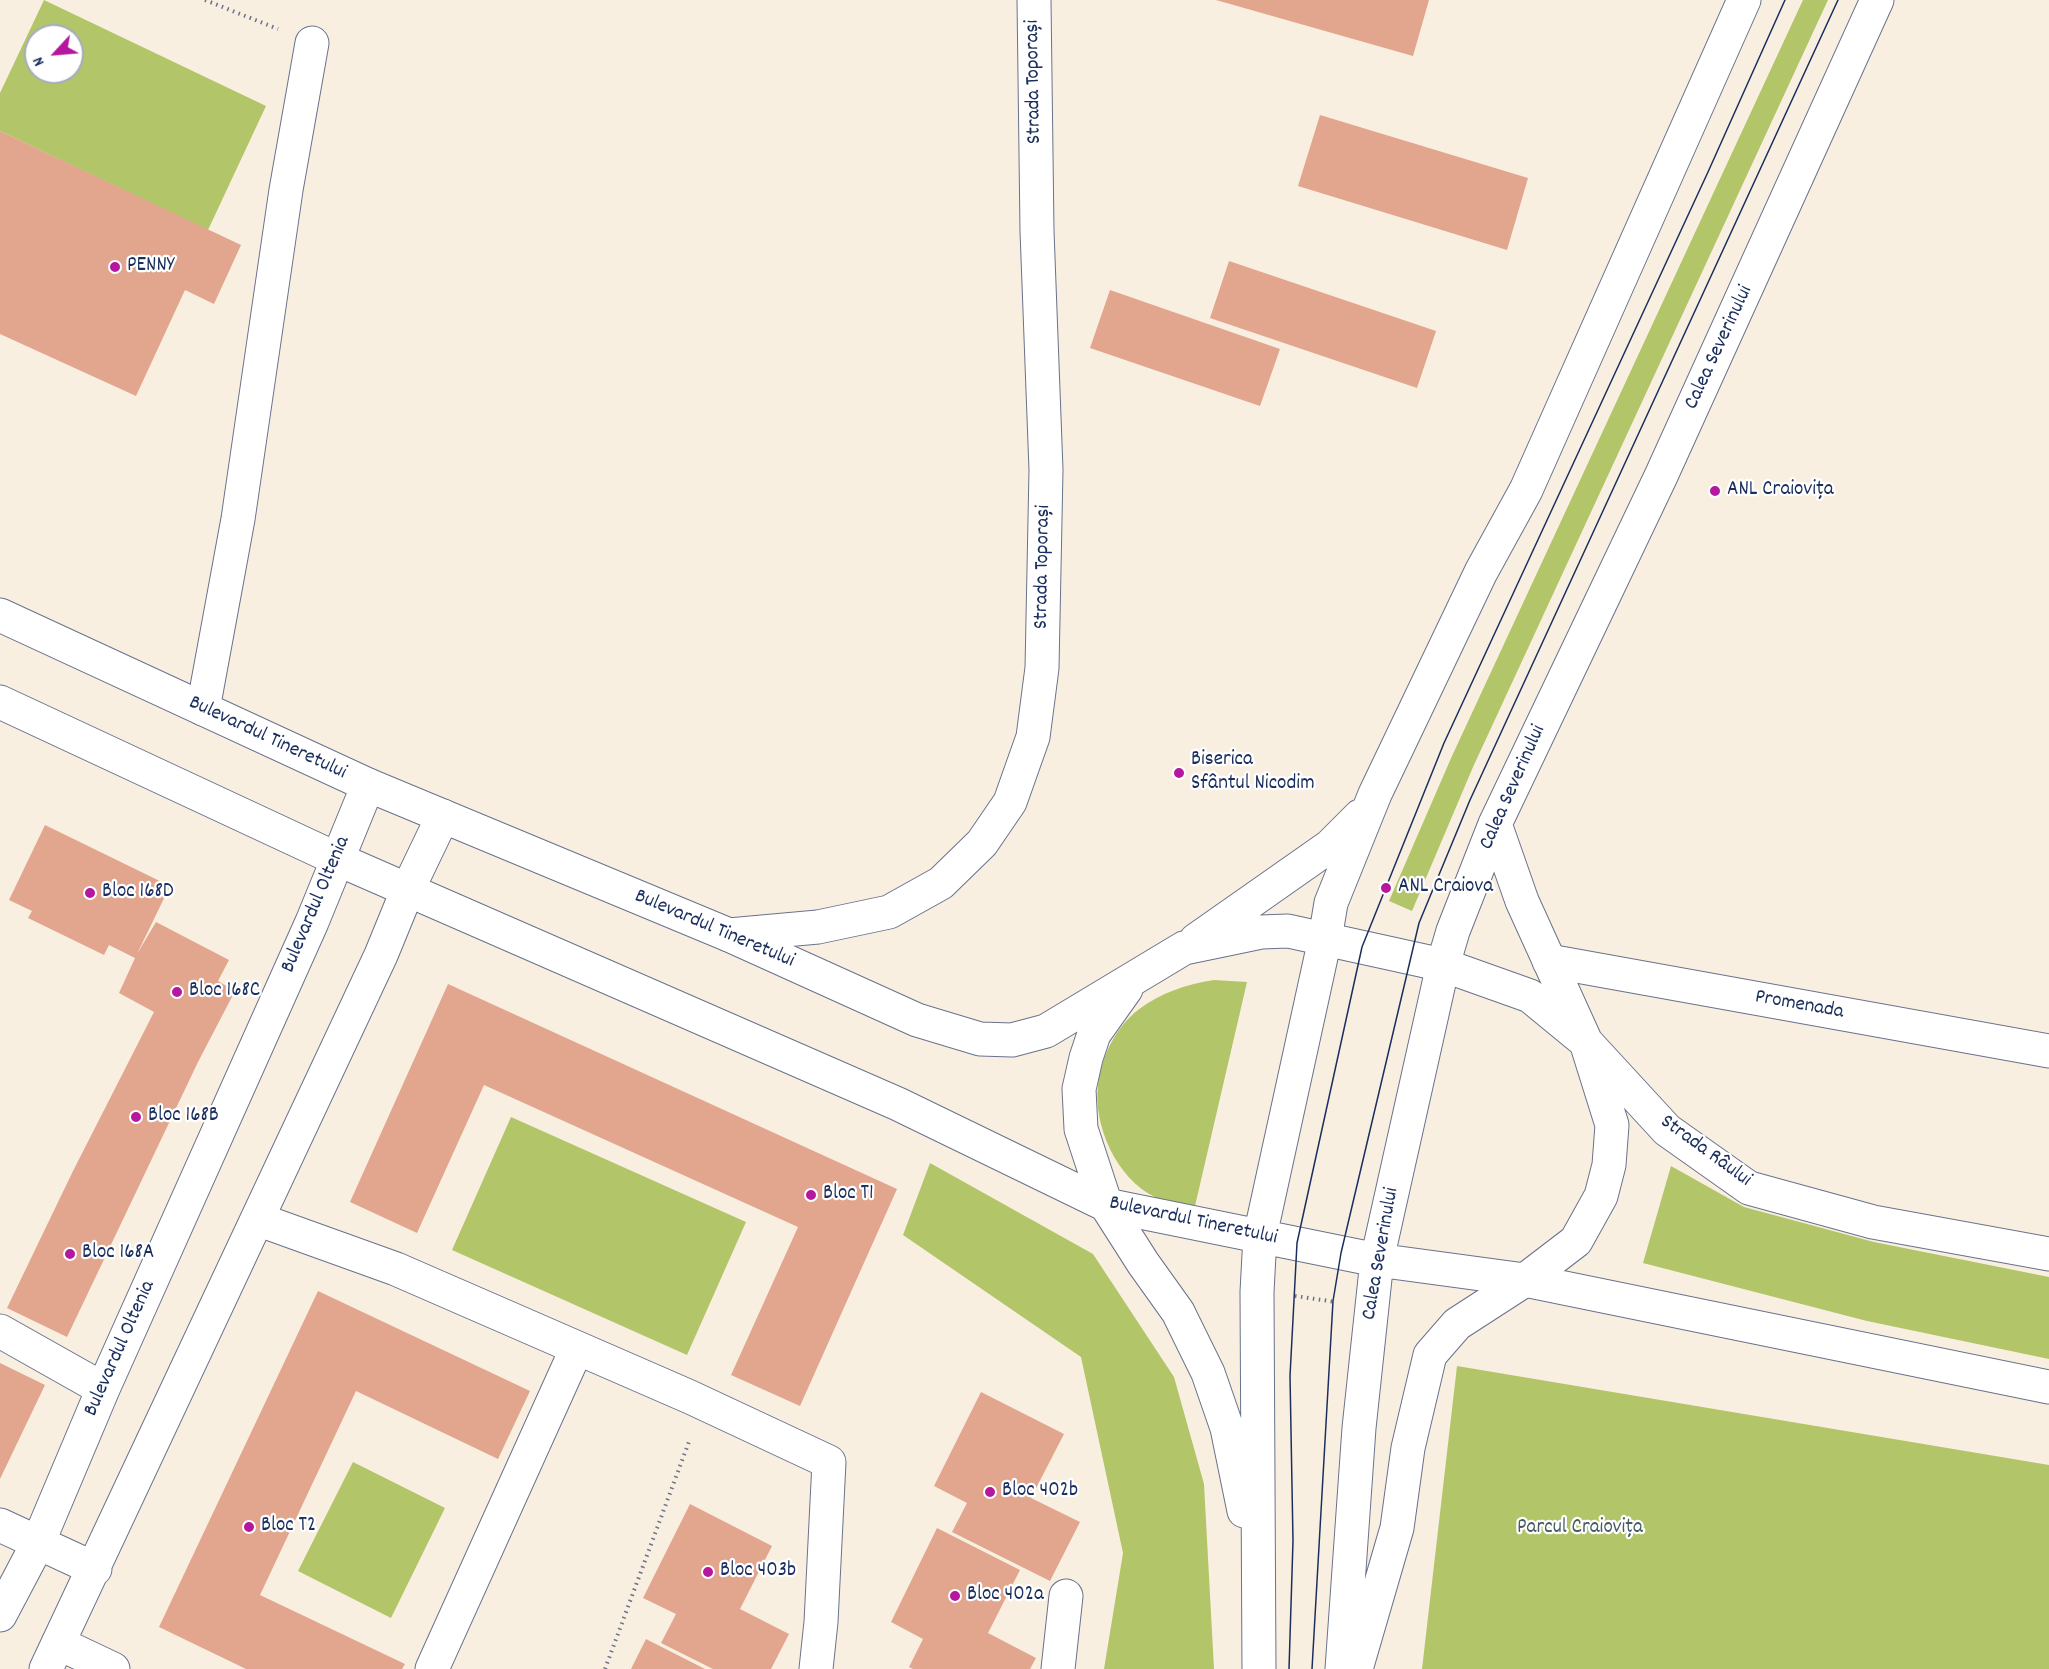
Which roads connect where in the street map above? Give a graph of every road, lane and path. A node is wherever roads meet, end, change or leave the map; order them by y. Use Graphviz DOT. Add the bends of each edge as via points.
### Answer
graph roads {
  1 [pos="205,0"];
  2 [pos="1034,0"];
  3 [pos="1744,0"];
  4 [pos="1877,0"];
  5 [pos="312,43"];
  6 [pos="0,615"];
  7 [pos="0,702"];
  8 [pos="203,709"];
  9 [pos="368,785"];
  10 [pos="1375,794"];
  11 [pos="443,816"];
  12 [pos="1495,824"];
  13 [pos="337,859"];
  14 [pos="408,889"];
  15 [pos="729,935"];
  16 [pos="1325,939"];
  17 [pos="1184,948"];
  18 [pos="1549,961"];
  19 [pos="1443,965"];
  20 [pos="1134,978"];
  21 [pos="1586,1042"];
  22 [pos="2049,1051"];
  23 [pos="1106,1205"];
  24 [pos="257,1219"];
  25 [pos="1260,1236"];
  26 [pos="2049,1254"];
  27 [pos="1377,1260"];
  28 [pos="1525,1280"];
  29 [pos="0,1331"];
  30 [pos="577,1348"];
  31 [pos="2049,1387"];
  32 [pos="103,1389"];
  33 [pos="703,1403"];
  34 [pos="0,1525"];
  35 [pos="38,1543"];
  36 [pos="94,1569"];
  37 [pos="1258,1569"];
  38 [pos="1066,1596"];
  39 [pos="0,1615"];
  40 [pos="52,1656"];
  41 [pos="112,1669"];
  42 [pos="432,1669"];
  43 [pos="605,1669"];
  44 [pos="816,1669"];
  45 [pos="1058,1669"];
  46 [pos="1259,1669"];
  47 [pos="1342,1669"];
  48 [pos="1356,1669"];
  1 -- 5 [label="path"];
  2 -- 15 [label="main road, Strada Toporași" via="1046,470 1042,668 1033,737 1010,802 982,843 941,883 889,912 818,927"];
  3 -- 10 [label="main road" via="1526,490 1481,572"];
  4 -- 12 [label="main road, Calea Severinului" via="1666,466"];
  5 -- 8 [label="main road" via="286,190 238,519"];
  6 -- 8 [label="main road, Bulevardul Tineretului"];
  7 -- 13 [label="main road, Bulevardul Tineretului"];
  8 -- 9 [label="main road, Bulevardul Tineretului"];
  9 -- 11 [label="main road, Bulevardul Tineretului"];
  9 -- 13 [label="main road, Bulevardul Oltenia"];
  10 -- 16 [label="main road" via="1331,903"];
  10 -- 17 [label="main road" via="1361,815 1330,846"];
  11 -- 14 [label="main road"];
  11 -- 15 [label="main road, Bulevardul Tineretului"];
  12 -- 18 [label="main road" via="1522,901"];
  12 -- 19 [label="main road, Calea Severinului"];
  13 -- 14 [label="main road, Bulevardul Tineretului"];
  13 -- 32 [label="main road, Bulevardul Oltenia"];
  14 -- 23 [label="main road, Bulevardul Tineretului" via="898,1104"];
  14 -- 24 [label="main road"];
  15 -- 20 [label="main road, Bulevardul Tineretului" via="917,1020 980,1039 1012,1040 1046,1031"];
  16 -- 17 [label="main road, Bulevardul Tineretului" via="1288,931 1261,932"];
  16 -- 19 [label="main road, Bulevardul Tineretului"];
  16 -- 25 [label="main road"];
  17 -- 20 [label="main road, Bulevardul Tineretului"];
  18 -- 21 [label="main road"];
  18 -- 22 [label="main road, Promenada"];
  19 -- 21 [label="main road, Strada Râului" via="1530,996"];
  19 -- 27 [label="main road, Calea Severinului"];
  20 -- 23 [label="main road" via="1094,1034 1079,1089 1081,1129"];
  21 -- 26 [label="main road, Strada Râului" via="1667,1130 1749,1188 1873,1222"];
  21 -- 28 [label="main road" via="1612,1125 1609,1165 1601,1196 1576,1240"];
  23 -- 25 [label="main road, Bulevardul Tineretului"];
  23 -- 37 [label="main road" via="1178,1312 1208,1373 1227,1428"];
  24 -- 30 [label="main road" via="396,1269"];
  24 -- 36 [label="main road"];
  25 -- 27 [label="main road, Bulevardul Tineretului"];
  25 -- 37 [label="main road"];
  27 -- 28 [label="main road"];
  27 -- 47 [label="main road, Calea Severinului" via="1359,1428"];
  28 -- 31 [label="main road"];
  28 -- 48 [label="main road" via="1457,1324 1430,1355 1408,1448 1397,1528"];
  29 -- 32 [label="main road"];
  30 -- 33 [label="main road"];
  30 -- 42 [label="main road"];
  32 -- 35 [label="main road, Bulevardul Oltenia"];
  33 -- 43 [label="path"];
  33 -- 44 [label="main road" via="829,1462"];
  34 -- 35 [label="main road"];
  35 -- 36 [label="main road"];
  35 -- 39 [label="main road, Bulevardul Oltenia"];
  36 -- 40 [label="main road"];
  37 -- 46 [label="main road"];
  38 -- 45 [label="main road"];
  40 -- 41 [label="main road"];
}
